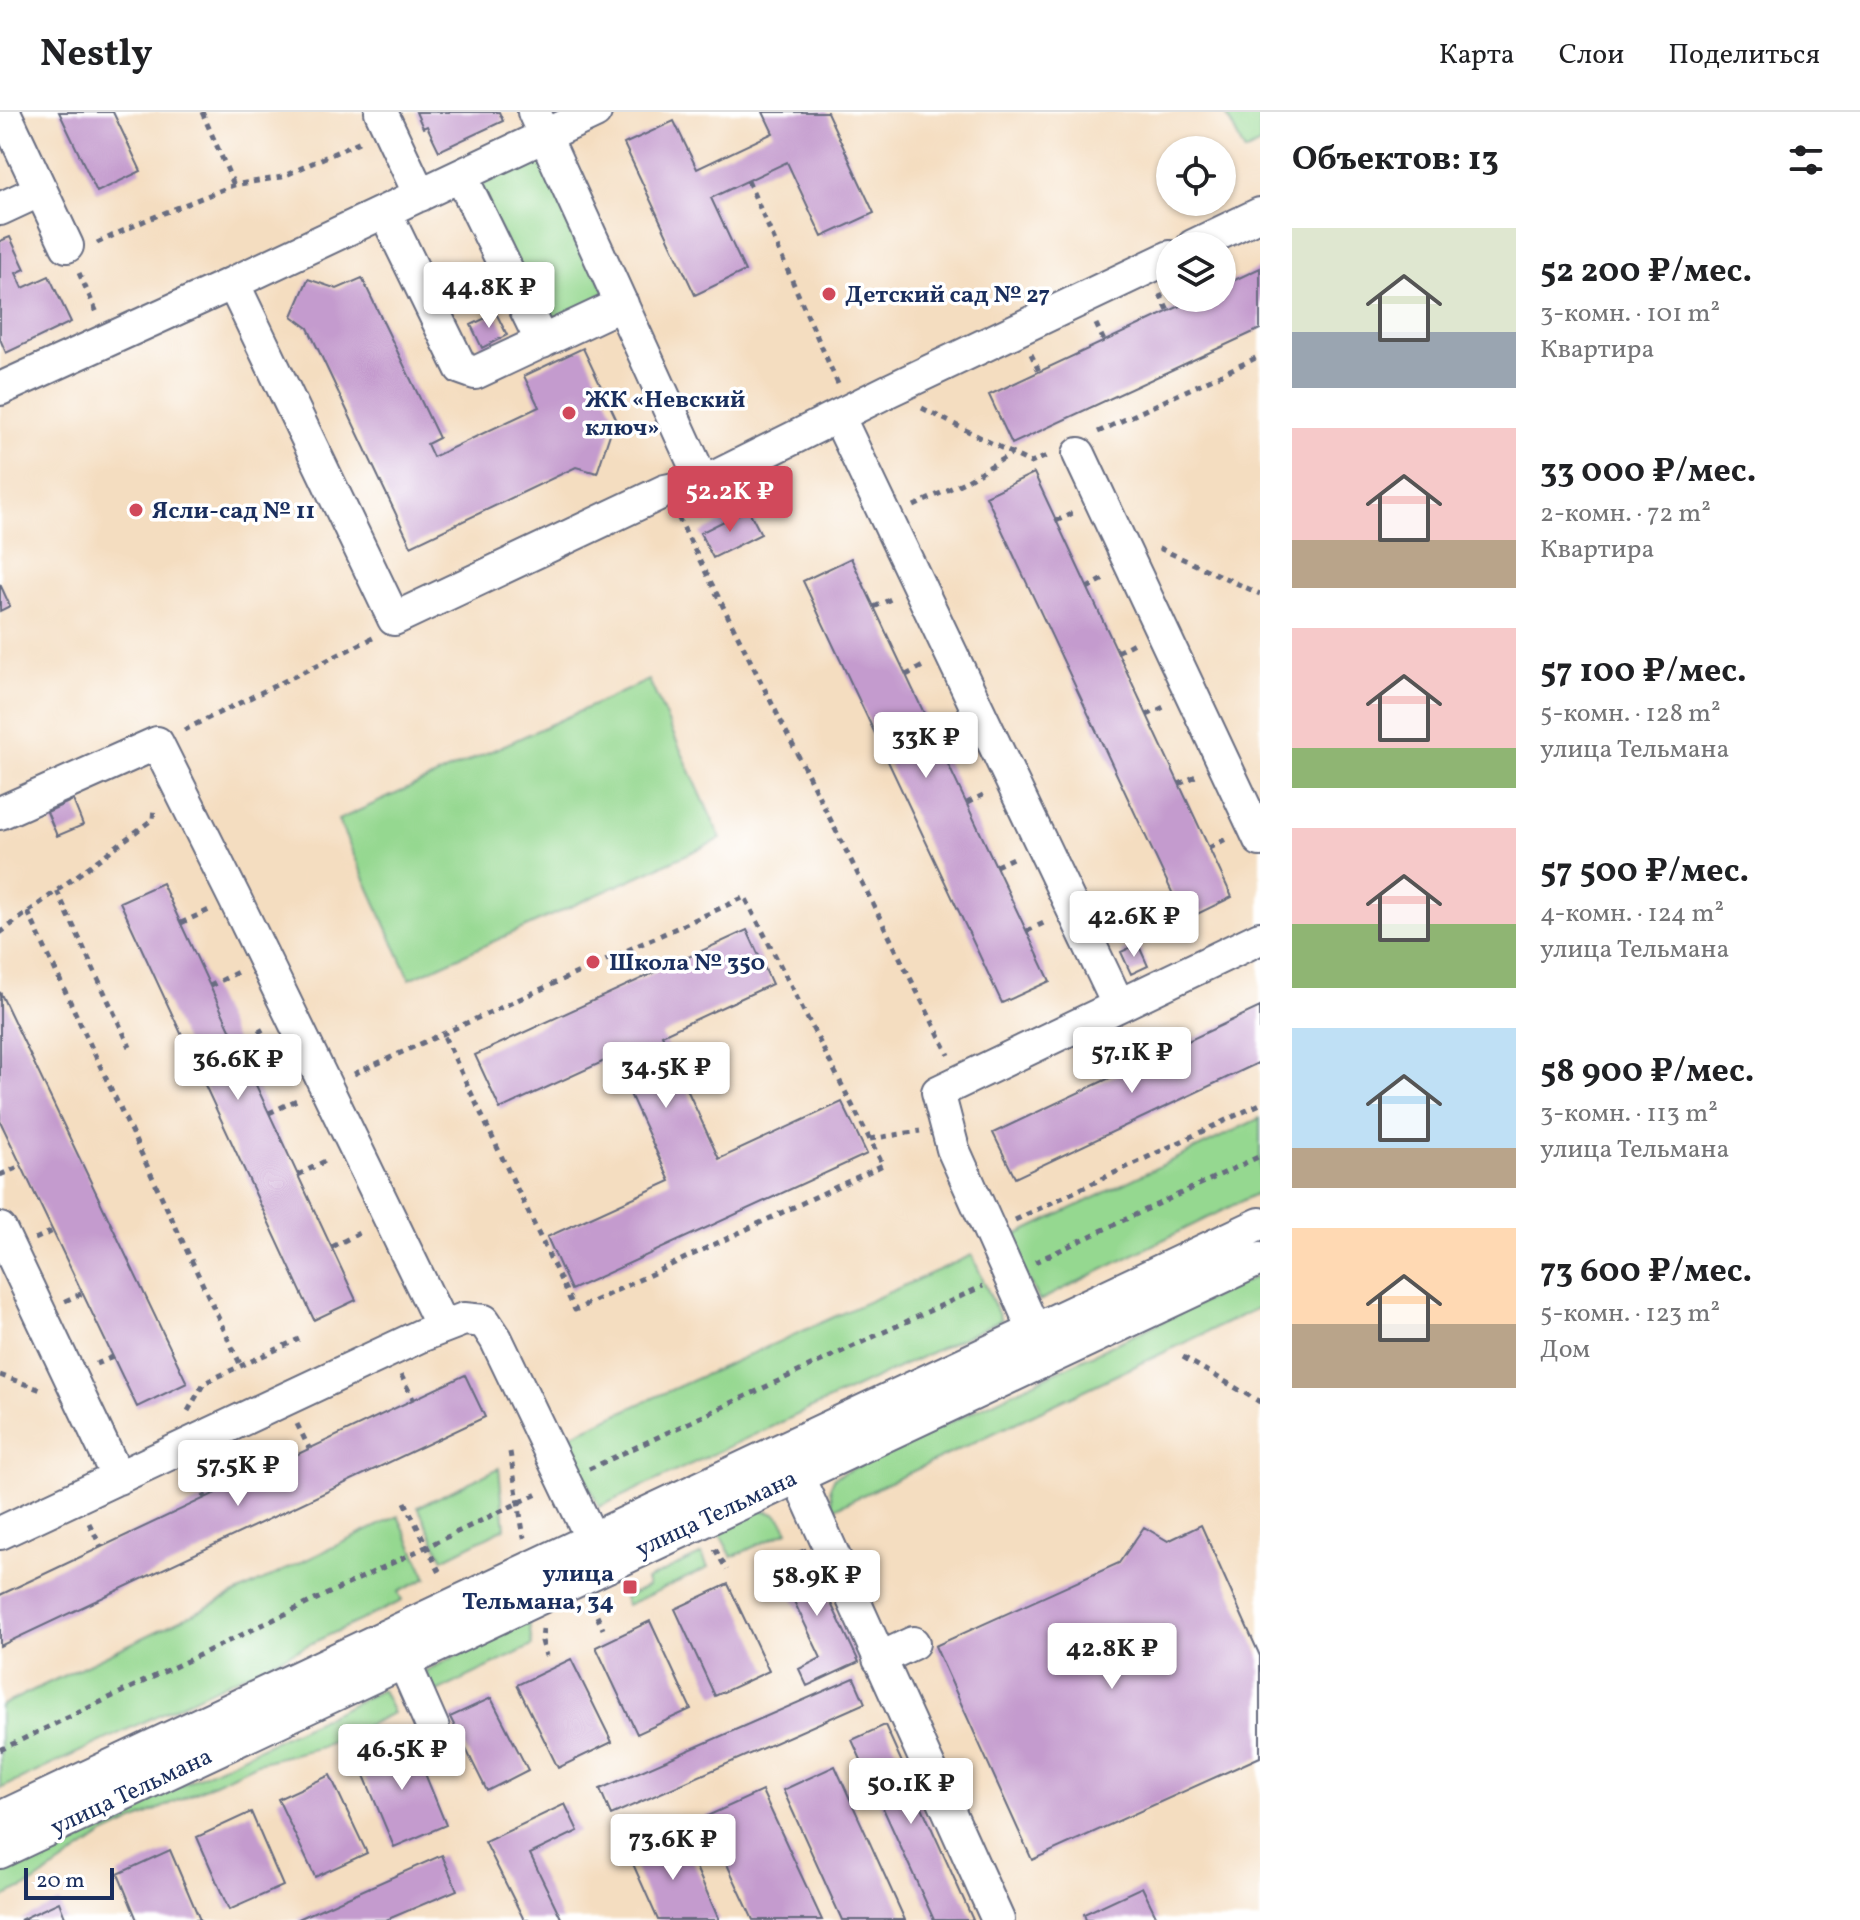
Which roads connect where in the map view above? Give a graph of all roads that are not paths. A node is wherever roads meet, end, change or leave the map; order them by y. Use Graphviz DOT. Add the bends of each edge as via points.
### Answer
graph roads {
  1 [pos="4,112"];
  2 [pos="595,112"];
  3 [pos="385,120"];
  4 [pos="540,124"];
  5 [pos="461,176"];
  6 [pos="41,190"];
  7 [pos="420,195"];
  8 [pos="0,209"];
  9 [pos="385,212"];
  10 [pos="1260,214"];
  11 [pos="1222,232"];
  12 [pos="69,251"];
  13 [pos="1156,264"];
  14 [pos="233,283"];
  15 [pos="622,304"];
  16 [pos="542,342"];
  17 [pos="0,389"];
  18 [pos="844,413"];
  19 [pos="1075,447"];
  20 [pos="703,483"];
  21 [pos="0,813"];
  22 [pos="1260,840"];
  23 [pos="1260,938"];
  24 [pos="1118,1004"];
  25 [pos="1260,1224"];
  26 [pos="0,1229"];
  27 [pos="1260,1259"];
  28 [pos="442,1326"];
  29 [pos="1040,1345"];
  30 [pos="791,1462"];
  31 [pos="118,1478"];
  32 [pos="0,1533"];
  33 [pos="592,1539"];
  34 [pos="913,1643"];
  35 [pos="398,1648"];
  36 [pos="879,1659"];
  37 [pos="433,1728"];
  38 [pos="0,1818"];
  39 [pos="0,1852"];
  40 [pos="998,1920"];
  1 -- 6 [label="street"];
  2 -- 4 [label="street"];
  3 -- 7 [label="street"];
  4 -- 5 [label="street"];
  4 -- 15 [label="street"];
  5 -- 7 [label="street"];
  5 -- 16 [label="street"];
  6 -- 8 [label="street"];
  6 -- 12 [label="street"];
  7 -- 9 [label="street"];
  9 -- 14 [label="street"];
  9 -- 16 [label="street" via="461,368 475,373"];
  10 -- 11 [label="street"];
  13 -- 18 [label="street"];
  14 -- 17 [label="street"];
  14 -- 20 [label="street" via="394,619 665,491"];
  15 -- 16 [label="street"];
  15 -- 20 [label="street"];
  18 -- 20 [label="street"];
  18 -- 24 [label="street" via="888,519"];
  19 -- 22 [label="street"];
  21 -- 28 [label="street" via="157,743"];
  23 -- 24 [label="street"];
  24 -- 29 [label="street" via="938,1092 953,1149"];
  25 -- 29 [label="street, улица Тельмана"];
  26 -- 31 [label="street"];
  27 -- 29 [label="street, улица Тельмана"];
  28 -- 31 [label="street"];
  28 -- 33 [label="street" via="464,1319 484,1321"];
  29 -- 30 [label="street, улица Тельмана"];
  30 -- 33 [label="street, улица Тельмана"];
  30 -- 35 [label="street, улица Тельмана"];
  30 -- 36 [label="street"];
  31 -- 32 [label="street"];
  33 -- 35 [label="street, улица Тельмана"];
  34 -- 36 [label="street"];
  35 -- 37 [label="street"];
  35 -- 38 [label="street, улица Тельмана"];
  35 -- 39 [label="street, улица Тельмана"];
  36 -- 40 [label="street"];
}
